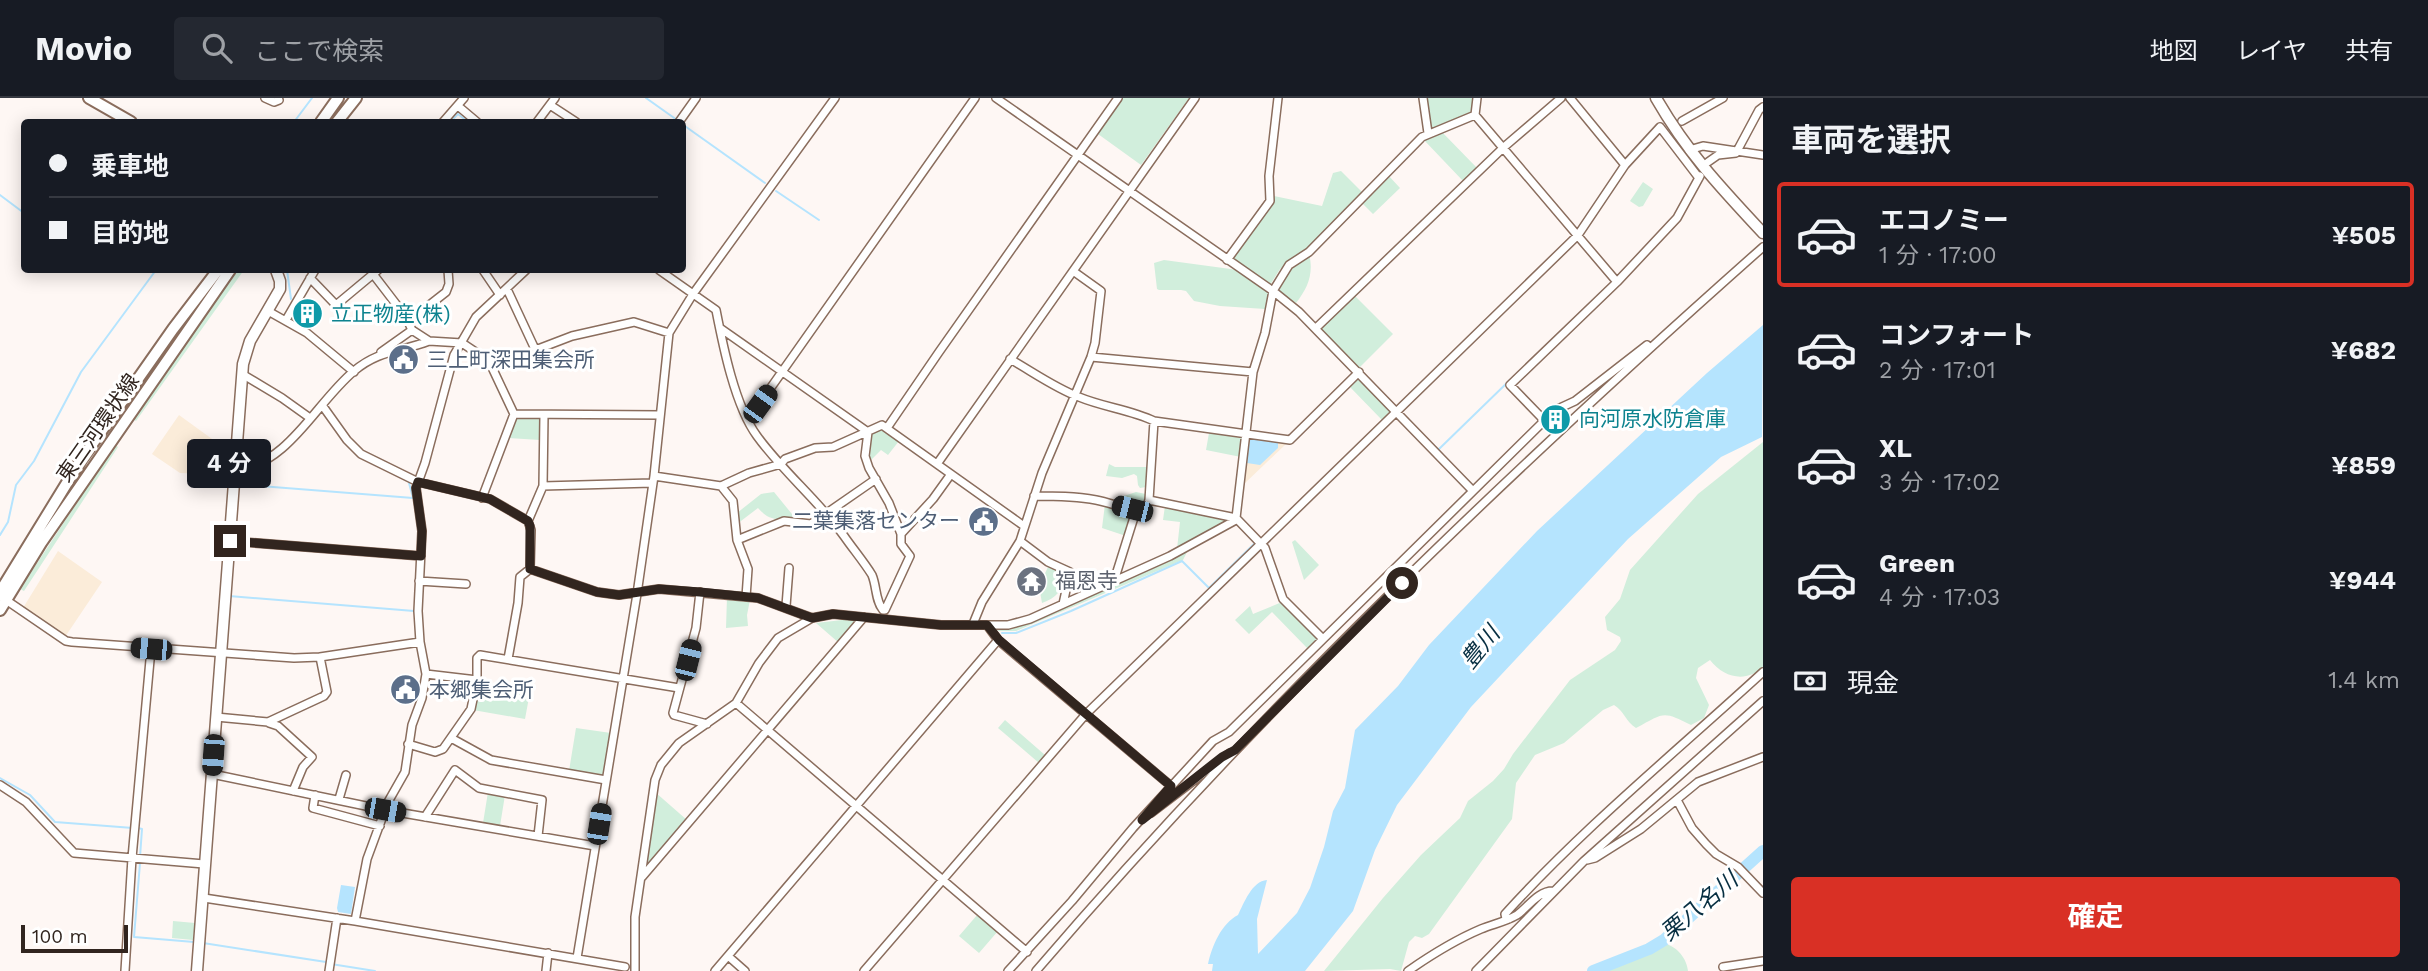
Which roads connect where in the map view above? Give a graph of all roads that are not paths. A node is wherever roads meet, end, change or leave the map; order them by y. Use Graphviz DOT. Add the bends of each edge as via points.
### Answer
graph roads {
  1 [pos="265,98"];
  2 [pos="338,98"];
  3 [pos="356,98"];
  4 [pos="464,98"];
  5 [pos="696,98"];
  6 [pos="835,98"];
  7 [pos="975,98"];
  8 [pos="996,98"];
  9 [pos="1118,98"];
  10 [pos="1195,98"];
  11 [pos="1278,98"];
  12 [pos="1423,98"];
  13 [pos="1476,98"];
  14 [pos="1561,98"];
  15 [pos="1570,98"];
  16 [pos="1656,98"];
  17 [pos="1723,98"];
  18 [pos="91,99"];
  19 [pos="279,100"];
  20 [pos="552,101"];
  21 [pos="458,106"];
  22 [pos="1763,107"];
  23 [pos="1475,115"];
  24 [pos="126,119"];
  25 [pos="323,119"];
  26 [pos="339,119"];
  27 [pos="446,119"];
  28 [pos="473,119"];
  29 [pos="539,119"];
  30 [pos="573,119"];
  31 [pos="681,119"];
  32 [pos="1682,121"];
  33 [pos="1428,133"];
  34 [pos="1504,147"];
  35 [pos="1689,150"];
  36 [pos="1737,151"];
  37 [pos="1763,155"];
  38 [pos="1078,157"];
  39 [pos="1708,162"];
  40 [pos="1625,165"];
  41 [pos="1129,192"];
  42 [pos="1763,233"];
  43 [pos="1578,235"];
  44 [pos="1763,247"];
  45 [pos="1227,260"];
  46 [pos="1073,271"];
  47 [pos="216,273"];
  48 [pos="228,273"];
  49 [pos="277,273"];
  50 [pos="313,273"];
  51 [pos="374,273"];
  52 [pos="376,273"];
  53 [pos="448,273"];
  54 [pos="484,273"];
  55 [pos="523,273"];
  56 [pos="663,273"];
  57 [pos="310,278"];
  58 [pos="1617,282"];
  59 [pos="507,289"];
  60 [pos="1273,291"];
  61 [pos="693,294"];
  62 [pos="500,295"];
  63 [pos="268,311"];
  64 [pos="286,320"];
  65 [pos="409,321"];
  66 [pos="720,328"];
  67 [pos="1316,328"];
  68 [pos="412,330"];
  69 [pos="669,333"];
  70 [pos="1660,338"];
  71 [pos="429,341"];
  72 [pos="462,343"];
  73 [pos="374,356"];
  74 [pos="1091,357"];
  75 [pos="1010,359"];
  76 [pos="354,372"];
  77 [pos="782,372"];
  78 [pos="1253,372"];
  79 [pos="1359,372"];
  80 [pos="242,374"];
  81 [pos="1075,396"];
  82 [pos="322,405"];
  83 [pos="1396,411"];
  84 [pos="514,414"];
  85 [pos="544,415"];
  86 [pos="660,415"];
  87 [pos="310,418"];
  88 [pos="1542,419"];
  89 [pos="748,420"];
  90 [pos="1154,421"];
  91 [pos="887,429"];
  92 [pos="868,432"];
  93 [pos="1245,435"];
  94 [pos="781,464"];
  95 [pos="937,464"];
  96 [pos="236,471"];
  97 [pos="951,474"];
  98 [pos="653,479"];
  99 [pos="876,480"];
  100 [pos="418,482"];
  101 [pos="543,486"];
  102 [pos="720,486"];
  103 [pos="1472,490"];
  104 [pos="1034,496"];
  105 [pos="482,498"];
  106 [pos="1149,500"];
  107 [pos="1136,511"];
  108 [pos="827,512"];
  109 [pos="1236,518"];
  110 [pos="528,521"];
  111 [pos="1024,526"];
  112 [pos="901,534"];
  113 [pos="737,540"];
  114 [pos="230,541"];
  115 [pos="1020,541"];
  116 [pos="1261,542"];
  117 [pos="421,556"];
  118 [pos="789,568"];
  119 [pos="530,569"];
  120 [pos="419,581"];
  121 [pos="1114,581"];
  122 [pos="466,584"];
  123 [pos="700,592"];
  124 [pos="637,594"];
  125 [pos="746,597"];
  126 [pos="1,600"];
  127 [pos="1063,604"];
  128 [pos="786,606"];
  129 [pos="864,617"];
  130 [pos="812,618"];
  131 [pos="973,624"];
  132 [pos="987,625"];
  133 [pos="1322,638"];
  134 [pos="999,640"];
  135 [pos="420,642"];
  136 [pos="151,649"];
  137 [pos="220,652"];
  138 [pos="320,657"];
  139 [pos="508,659"];
  140 [pos="1763,672"];
  141 [pos="426,674"];
  142 [pos="623,679"];
  143 [pos="477,680"];
  144 [pos="679,688"];
  145 [pos="1763,701"];
  146 [pos="736,703"];
  147 [pos="1086,714"];
  148 [pos="216,717"];
  149 [pos="268,722"];
  150 [pos="707,724"];
  151 [pos="767,730"];
  152 [pos="451,738"];
  153 [pos="408,744"];
  154 [pos="1235,750"];
  155 [pos="1763,757"];
  156 [pos="212,774"];
  157 [pos="346,775"];
  158 [pos="606,779"];
  159 [pos="0,785"];
  160 [pos="1171,786"];
  161 [pos="293,791"];
  162 [pos="315,795"];
  163 [pos="339,799"];
  164 [pos="1677,800"];
  165 [pos="856,806"];
  166 [pos="385,810"];
  167 [pos="425,817"];
  168 [pos="1142,820"];
  169 [pos="380,826"];
  170 [pos="538,836"];
  171 [pos="595,845"];
  172 [pos="132,858"];
  173 [pos="1584,861"];
  174 [pos="204,864"];
  175 [pos="641,877"];
  176 [pos="943,880"];
  177 [pos="1553,891"];
  178 [pos="1763,893"];
  179 [pos="204,898"];
  180 [pos="337,918"];
  181 [pos="1509,919"];
  182 [pos="355,921"];
  183 [pos="1027,952"];
  184 [pos="548,953"];
  185 [pos="728,956"];
  186 [pos="576,958"];
  187 [pos="591,961"];
  188 [pos="1763,961"];
  189 [pos="625,967"];
  190 [pos="1723,967"];
  191 [pos="125,971"];
  192 [pos="197,971"];
  193 [pos="329,971"];
  194 [pos="546,971"];
  195 [pos="590,971"];
  196 [pos="635,971"];
  197 [pos="715,971"];
  198 [pos="745,971"];
  199 [pos="864,971"];
  200 [pos="1008,971"];
  201 [pos="1036,971"];
  202 [pos="1408,971"];
  203 [pos="1476,971"];
  1 -- 19 [label="street"];
  2 -- 25 [label="main road"];
  3 -- 26 [label="main road"];
  4 -- 21 [label="street"];
  5 -- 31 [label="street"];
  6 -- 61 [label="street"];
  7 -- 77 [label="street"];
  8 -- 38 [label="street"];
  9 -- 38 [label="street"];
  10 -- 41 [label="street"];
  11 -- 45 [label="street" via="1270,201"];
  12 -- 33 [label="street"];
  13 -- 23 [label="street"];
  14 -- 34 [label="street"];
  15 -- 40 [label="street"];
  16 -- 35 [label="street"];
  17 -- 32 [label="street"];
  18 -- 24 [label="main road"];
  20 -- 29 [label="street"];
  20 -- 30 [label="street"];
  21 -- 27 [label="street"];
  21 -- 28 [label="street"];
  22 -- 36 [label="street"];
  23 -- 33 [label="street"];
  23 -- 34 [label="street"];
  33 -- 60 [label="street" via="1309,251 1289,265"];
  34 -- 43 [label="street"];
  34 -- 67 [label="street"];
  35 -- 36 [label="street" via="1703,146"];
  35 -- 42 [label="street"];
  36 -- 37 [label="street"];
  36 -- 39 [label="street"];
  38 -- 41 [label="street"];
  38 -- 91 [label="street"];
  40 -- 43 [label="street"];
  40 -- 58 [label="street" via="1662,127 1700,177 1677,218"];
  41 -- 45 [label="street"];
  41 -- 46 [label="street"];
  43 -- 58 [label="street"];
  43 -- 83 [label="street"];
  44 -- 70 [label="street"];
  45 -- 60 [label="street"];
  46 -- 74 [label="street" via="1101,291"];
  46 -- 75 [label="street"];
  47 -- 126 [label="main road, 東三河環状線" via="81,460"];
  48 -- 126 [label="main road, 東三河環状線"];
  49 -- 63 [label="street" via="280,289"];
  50 -- 57 [label="street"];
  51 -- 57 [label="street" via="336,305"];
  52 -- 65 [label="street"];
  53 -- 65 [label="street" via="446,292"];
  54 -- 62 [label="street"];
  55 -- 59 [label="street"];
  56 -- 61 [label="street"];
  57 -- 64 [label="street"];
  58 -- 88 [label="street" via="1510,385"];
  59 -- 62 [label="street"];
  59 -- 69 [label="street" via="538,349 634,322"];
  60 -- 67 [label="street"];
  60 -- 78 [label="street"];
  61 -- 66 [label="street" via="716,310"];
  61 -- 69 [label="street"];
  62 -- 72 [label="street" via="476,317"];
  63 -- 64 [label="street"];
  63 -- 80 [label="street" via="247,348"];
  64 -- 76 [label="street"];
  65 -- 68 [label="street"];
  66 -- 77 [label="street"];
  66 -- 89 [label="street"];
  67 -- 79 [label="street"];
  68 -- 71 [label="street"];
  68 -- 73 [label="street"];
  69 -- 86 [label="street"];
  70 -- 88 [label="street" via="1569,405"];
  70 -- 154 [label="street" via="1367,617"];
  71 -- 72 [label="street"];
  71 -- 73 [label="street"];
  72 -- 84 [label="street" via="489,361"];
  72 -- 100 [label="street" via="448,371"];
  73 -- 76 [label="street"];
  74 -- 78 [label="street"];
  74 -- 81 [label="street"];
  75 -- 81 [label="street"];
  75 -- 95 [label="street"];
  76 -- 82 [label="street"];
  77 -- 89 [label="street"];
  77 -- 92 [label="street"];
  78 -- 93 [label="street"];
  79 -- 83 [label="street"];
  79 -- 93 [label="street" via="1290,440"];
  80 -- 87 [label="street"];
  80 -- 96 [label="street"];
  81 -- 90 [label="street"];
  81 -- 104 [label="street"];
  82 -- 87 [label="street"];
  82 -- 100 [label="street" via="360,454"];
  83 -- 103 [label="street"];
  83 -- 116 [label="street"];
  84 -- 85 [label="street"];
  84 -- 105 [label="street"];
  85 -- 86 [label="street"];
  85 -- 101 [label="street"];
  86 -- 98 [label="street"];
  87 -- 96 [label="street" via="272,457"];
  88 -- 103 [label="street"];
  89 -- 94 [label="street"];
  90 -- 93 [label="street"];
  90 -- 106 [label="street"];
  91 -- 92 [label="street" via="882,425"];
  91 -- 95 [label="street"];
  92 -- 94 [label="street" via="833,447 785,458"];
  92 -- 99 [label="street" via="865,456"];
  93 -- 109 [label="street"];
  94 -- 102 [label="street"];
  94 -- 108 [label="street"];
  95 -- 97 [label="street"];
  96 -- 114 [label="street"];
  97 -- 111 [label="street"];
  97 -- 112 [label="street"];
  98 -- 101 [label="street"];
  98 -- 102 [label="street"];
  98 -- 124 [label="street"];
  99 -- 108 [label="street"];
  99 -- 112 [label="street"];
  100 -- 105 [label="street"];
  100 -- 117 [label="street"];
  101 -- 110 [label="street"];
  102 -- 113 [label="street" via="733,501"];
  103 -- 133 [label="street"];
  104 -- 107 [label="street" via="1071,496"];
  104 -- 111 [label="street"];
  105 -- 110 [label="street"];
  106 -- 107 [label="street" via="1145,511"];
  106 -- 109 [label="street"];
  107 -- 121 [label="street"];
  108 -- 112 [label="street" via="873,577 883,610 910,556 901,544"];
  108 -- 113 [label="street" via="811,524 784,521"];
  109 -- 116 [label="street"];
  109 -- 121 [label="street"];
  110 -- 119 [label="street"];
  111 -- 115 [label="street"];
  113 -- 125 [label="street" via="748,569"];
  114 -- 117 [label="street"];
  114 -- 137 [label="street"];
  115 -- 127 [label="street" via="1070,572"];
  115 -- 131 [label="street"];
  116 -- 133 [label="street" via="1283,599"];
  116 -- 147 [label="street"];
  117 -- 120 [label="street"];
  118 -- 128 [label="street"];
  119 -- 124 [label="street" via="597,592"];
  119 -- 139 [label="street" via="520,577"];
  120 -- 122 [label="street"];
  120 -- 135 [label="street"];
  121 -- 127 [label="street"];
  123 -- 124 [label="street" via="659,589"];
  123 -- 125 [label="street"];
  123 -- 144 [label="street" via="696,628"];
  124 -- 142 [label="street"];
  125 -- 128 [label="street"];
  126 -- 136 [label="street" via="66,641"];
  127 -- 132 [label="street" via="1007,625"];
  128 -- 130 [label="street"];
  129 -- 130 [label="street" via="833,614"];
  129 -- 131 [label="street"];
  129 -- 151 [label="street"];
  130 -- 146 [label="street" via="778,638"];
  131 -- 132 [label="street"];
  132 -- 134 [label="street"];
  133 -- 160 [label="street"];
  134 -- 147 [label="street"];
  134 -- 165 [label="street"];
  135 -- 138 [label="street"];
  135 -- 141 [label="street"];
  136 -- 137 [label="street"];
  136 -- 172 [label="street"];
  137 -- 138 [label="street"];
  137 -- 148 [label="street"];
  138 -- 149 [label="street" via="327,694"];
  139 -- 142 [label="street"];
  139 -- 143 [label="street" via="480,655"];
  140 -- 181 [label="street" via="1539,876 1505,914"];
  141 -- 143 [label="street"];
  141 -- 153 [label="street"];
  142 -- 144 [label="street"];
  142 -- 158 [label="street"];
  143 -- 152 [label="street" via="471,709"];
  144 -- 150 [label="street" via="674,715"];
  145 -- 173 [label="street"];
  146 -- 150 [label="street"];
  146 -- 151 [label="street"];
  147 -- 160 [label="street"];
  147 -- 176 [label="street"];
  148 -- 149 [label="street"];
  148 -- 156 [label="street"];
  149 -- 161 [label="street" via="312,757"];
  150 -- 175 [label="street" via="679,743 661,765"];
  151 -- 165 [label="street"];
  151 -- 175 [label="street"];
  152 -- 153 [label="street" via="440,751"];
  152 -- 158 [label="street" via="491,760"];
  153 -- 166 [label="street" via="405,772"];
  154 -- 168 [label="street"];
  154 -- 201 [label="street"];
  155 -- 164 [label="street" via="1698,782"];
  156 -- 161 [label="street"];
  156 -- 174 [label="street"];
  157 -- 163 [label="street"];
  158 -- 171 [label="street"];
  159 -- 172 [label="street" via="26,802 74,853"];
  160 -- 168 [label="street"];
  161 -- 162 [label="street"];
  162 -- 163 [label="street"];
  162 -- 169 [label="street" via="313,808"];
  163 -- 166 [label="street"];
  164 -- 173 [label="street" via="1641,829"];
  164 -- 178 [label="street" via="1706,844"];
  165 -- 176 [label="street"];
  165 -- 185 [label="street"];
  166 -- 167 [label="street"];
  166 -- 169 [label="street"];
  167 -- 170 [label="street"];
  167 -- 170 [label="street" via="455,770 479,788 542,800"];
  168 -- 183 [label="street"];
  169 -- 182 [label="street" via="367,859"];
  170 -- 171 [label="street"];
  171 -- 186 [label="street"];
  172 -- 174 [label="street"];
  172 -- 191 [label="street"];
  173 -- 177 [label="street"];
  174 -- 179 [label="street"];
  175 -- 196 [label="street"];
  176 -- 183 [label="street"];
  176 -- 199 [label="street"];
  177 -- 181 [label="street" via="1543,892"];
  177 -- 203 [label="street"];
  179 -- 180 [label="street"];
  179 -- 192 [label="street"];
  180 -- 182 [label="street"];
  180 -- 193 [label="street"];
  181 -- 202 [label="street" via="1445,947"];
  182 -- 184 [label="street"];
  183 -- 200 [label="street"];
  184 -- 186 [label="street"];
  184 -- 194 [label="street"];
  185 -- 197 [label="street"];
  185 -- 198 [label="street"];
  186 -- 187 [label="street"];
  187 -- 189 [label="street"];
  187 -- 195 [label="street"];
  188 -- 190 [label="street"];
}
